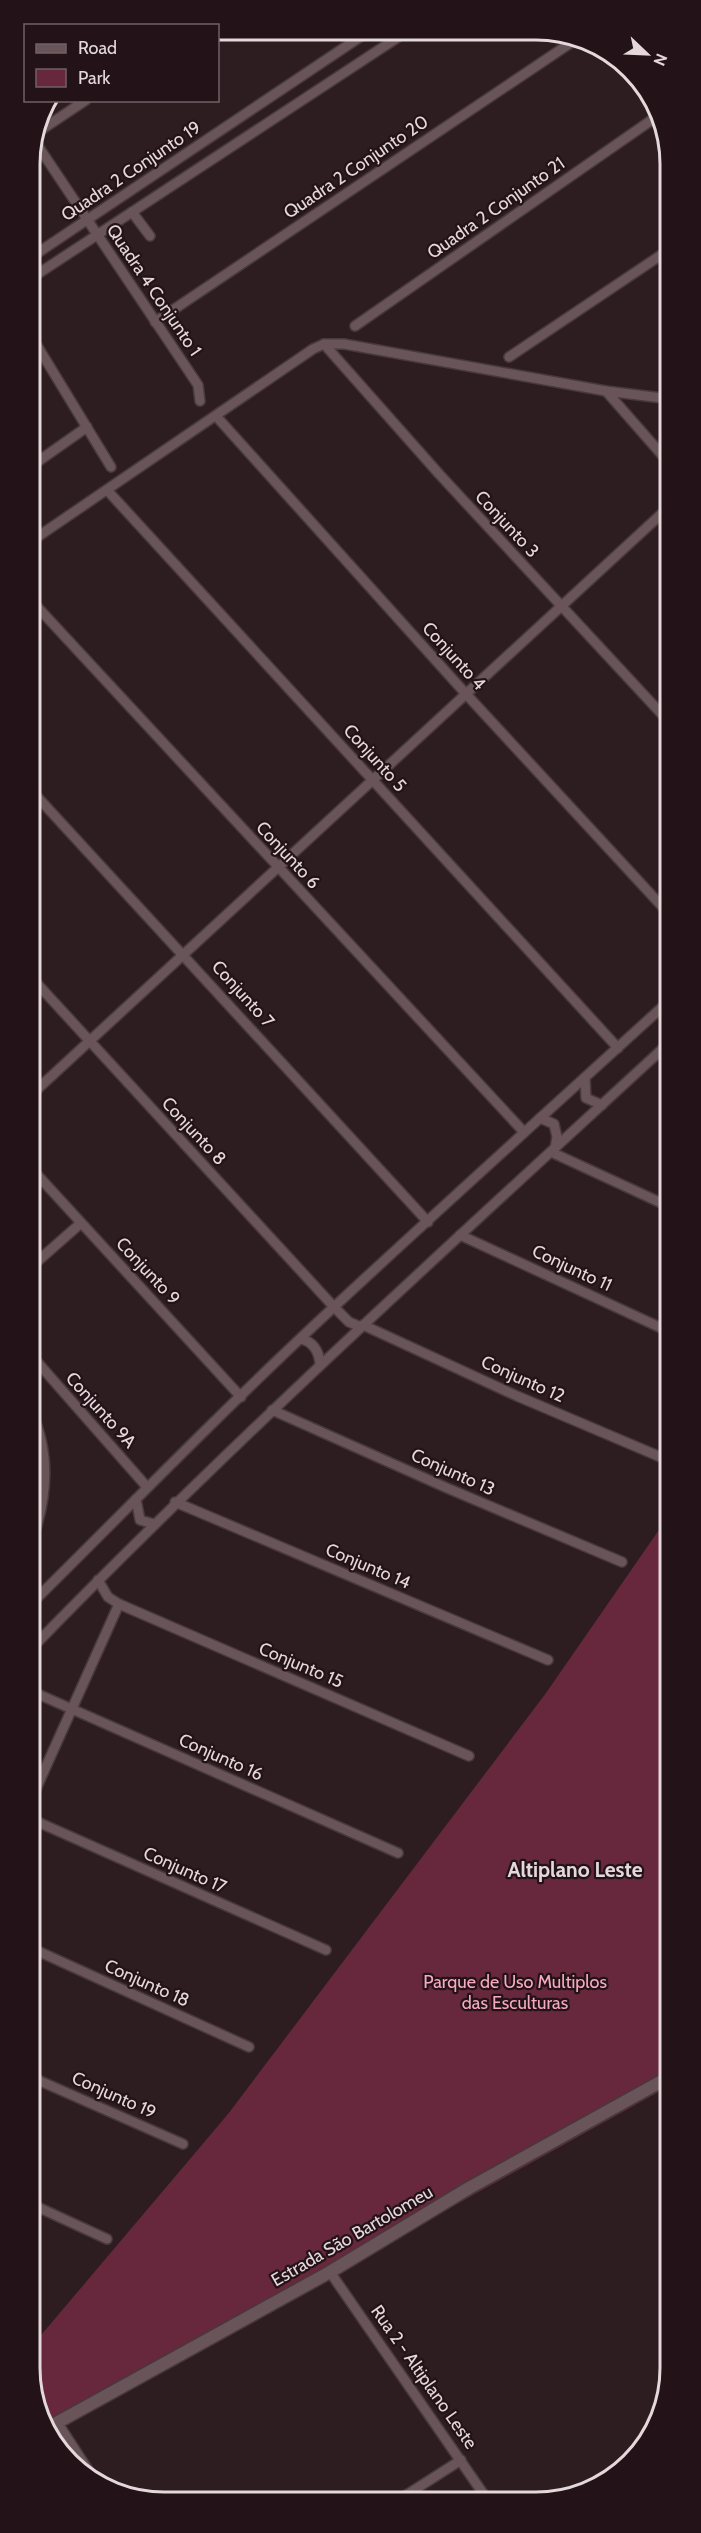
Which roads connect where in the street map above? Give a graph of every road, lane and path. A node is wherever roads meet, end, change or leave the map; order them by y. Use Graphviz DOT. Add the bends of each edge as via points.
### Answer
graph roads {
  1 [pos="355,40"];
  2 [pos="393,40"];
  3 [pos="568,45"];
  4 [pos="83,102"];
  5 [pos="652,120"];
  6 [pos="47,126"];
  7 [pos="42,151"];
  8 [pos="132,212"];
  9 [pos="87,220"];
  10 [pos="98,234"];
  11 [pos="150,236"];
  12 [pos="41,251"];
  13 [pos="660,256"];
  14 [pos="41,272"];
  15 [pos="155,322"];
  16 [pos="355,326"];
  17 [pos="324,344"];
  18 [pos="41,352"];
  19 [pos="509,357"];
  20 [pos="606,391"];
  21 [pos="660,398"];
  22 [pos="200,401"];
  23 [pos="216,416"];
  24 [pos="87,427"];
  25 [pos="660,453"];
  26 [pos="41,460"];
  27 [pos="111,466"];
  28 [pos="107,490"];
  29 [pos="660,515"];
  30 [pos="41,535"];
  31 [pos="562,606"];
  32 [pos="41,611"];
  33 [pos="466,694"];
  34 [pos="660,712"];
  35 [pos="373,780"];
  36 [pos="41,800"];
  37 [pos="277,867"];
  38 [pos="660,904"];
  39 [pos="183,953"];
  40 [pos="41,988"];
  41 [pos="660,1009"];
  42 [pos="88,1041"];
  43 [pos="618,1048"];
  44 [pos="660,1051"];
  45 [pos="585,1078"];
  46 [pos="41,1086"];
  47 [pos="602,1105"];
  48 [pos="540,1118"];
  49 [pos="523,1131"];
  50 [pos="553,1150"];
  51 [pos="41,1178"];
  52 [pos="660,1202"];
  53 [pos="428,1222"];
  54 [pos="81,1223"];
  55 [pos="460,1235"];
  56 [pos="41,1259"];
  57 [pos="334,1307"];
  58 [pos="362,1326"];
  59 [pos="660,1327"];
  60 [pos="301,1339"];
  61 [pos="320,1364"];
  62 [pos="40,1366"];
  63 [pos="241,1396"];
  64 [pos="272,1410"];
  65 [pos="40,1435"];
  66 [pos="660,1457"];
  67 [pos="147,1487"];
  68 [pos="136,1499"];
  69 [pos="175,1502"];
  70 [pos="40,1504"];
  71 [pos="154,1524"];
  72 [pos="622,1562"];
  73 [pos="98,1580"];
  74 [pos="40,1595"];
  75 [pos="119,1604"];
  76 [pos="40,1639"];
  77 [pos="548,1660"];
  78 [pos="40,1695"];
  79 [pos="74,1709"];
  80 [pos="469,1756"];
  81 [pos="40,1780"];
  82 [pos="40,1823"];
  83 [pos="398,1853"];
  84 [pos="326,1950"];
  85 [pos="40,1952"];
  86 [pos="249,2047"];
  87 [pos="40,2081"];
  88 [pos="660,2082"];
  89 [pos="183,2144"];
  90 [pos="40,2208"];
  91 [pos="107,2239"];
  92 [pos="330,2272"];
  93 [pos="54,2424"];
  94 [pos="80,2459"];
  95 [pos="462,2460"];
  96 [pos="411,2492"];
  97 [pos="483,2492"];
  1 -- 9 [label="street, Quadra 2 Conjunto 19"];
  2 -- 8 [label="street"];
  3 -- 15 [label="street, Quadra 2 Conjunto 20"];
  4 -- 6 [label="street"];
  5 -- 16 [label="street, Quadra 2 Conjunto 21"];
  7 -- 9 [label="street, Quadra 4 Conjunto 1"];
  8 -- 10 [label="street"];
  8 -- 11 [label="street"];
  9 -- 10 [label="street, Quadra 4 Conjunto 1"];
  9 -- 12 [label="street, Quadra 2 Conjunto 19"];
  10 -- 14 [label="street"];
  10 -- 15 [label="street, Quadra 4 Conjunto 1"];
  13 -- 19 [label="street"];
  15 -- 22 [label="street, Quadra 4 Conjunto 1" via="198,386"];
  17 -- 20 [label="street" via="344,344"];
  17 -- 23 [label="street"];
  17 -- 31 [label="street, Conjunto 3"];
  18 -- 24 [label="street"];
  20 -- 21 [label="street"];
  20 -- 25 [label="street"];
  23 -- 28 [label="street"];
  23 -- 33 [label="street, Conjunto 4"];
  24 -- 26 [label="street"];
  24 -- 27 [label="street"];
  28 -- 30 [label="street"];
  28 -- 35 [label="street, Conjunto 5"];
  29 -- 31 [label="street"];
  31 -- 33 [label="street"];
  31 -- 34 [label="street, Conjunto 3"];
  32 -- 37 [label="street, Conjunto 6"];
  33 -- 35 [label="street"];
  33 -- 38 [label="street, Conjunto 4"];
  35 -- 37 [label="street"];
  35 -- 43 [label="street, Conjunto 5"];
  36 -- 39 [label="street, Conjunto 7"];
  37 -- 39 [label="street"];
  37 -- 49 [label="street, Conjunto 6"];
  39 -- 42 [label="street"];
  39 -- 53 [label="street, Conjunto 7"];
  40 -- 42 [label="street, Conjunto 8"];
  41 -- 43 [label="street"];
  42 -- 46 [label="street"];
  42 -- 57 [label="street, Conjunto 8"];
  43 -- 45 [label="street"];
  44 -- 47 [label="street"];
  45 -- 47 [label="street" via="586,1098"];
  45 -- 48 [label="street"];
  47 -- 50 [label="street"];
  48 -- 49 [label="street"];
  48 -- 50 [label="street" via="554,1124 557,1137"];
  49 -- 53 [label="street"];
  50 -- 52 [label="street"];
  50 -- 55 [label="street"];
  51 -- 54 [label="street, Conjunto 9"];
  53 -- 57 [label="street"];
  54 -- 56 [label="street"];
  54 -- 63 [label="street, Conjunto 9"];
  55 -- 58 [label="street"];
  55 -- 59 [label="street, Conjunto 11"];
  57 -- 58 [label="street, Conjunto 8" via="349,1322"];
  57 -- 60 [label="street"];
  58 -- 61 [label="street"];
  58 -- 66 [label="street, Conjunto 12"];
  60 -- 61 [label="street" via="315,1347"];
  60 -- 63 [label="street"];
  61 -- 64 [label="street"];
  62 -- 67 [label="street, Conjunto 9A"];
  63 -- 67 [label="street"];
  64 -- 69 [label="street"];
  64 -- 72 [label="street, Conjunto 13"];
  65 -- 70 [label="street" via="46,1481"];
  67 -- 68 [label="street"];
  68 -- 71 [label="street" via="140,1520"];
  68 -- 74 [label="street"];
  69 -- 71 [label="street"];
  69 -- 77 [label="street, Conjunto 14"];
  71 -- 73 [label="street"];
  73 -- 75 [label="street" via="108,1597"];
  73 -- 76 [label="street"];
  75 -- 79 [label="street"];
  75 -- 80 [label="street, Conjunto 15"];
  78 -- 79 [label="street, Conjunto 16"];
  79 -- 81 [label="street"];
  79 -- 83 [label="street, Conjunto 16"];
  82 -- 84 [label="street, Conjunto 17"];
  85 -- 86 [label="street, Conjunto 18"];
  87 -- 89 [label="street, Conjunto 19"];
  88 -- 92 [label="street, Estrada São Bartolomeu" via="469,2188"];
  90 -- 91 [label="street"];
  92 -- 93 [label="street, Estrada São Bartolomeu"];
  92 -- 95 [label="street, Rua 2 - Altiplano Leste"];
  93 -- 94 [label="street"];
  95 -- 96 [label="street"];
  95 -- 97 [label="street, Rua 2 - Altiplano Leste"];
}
